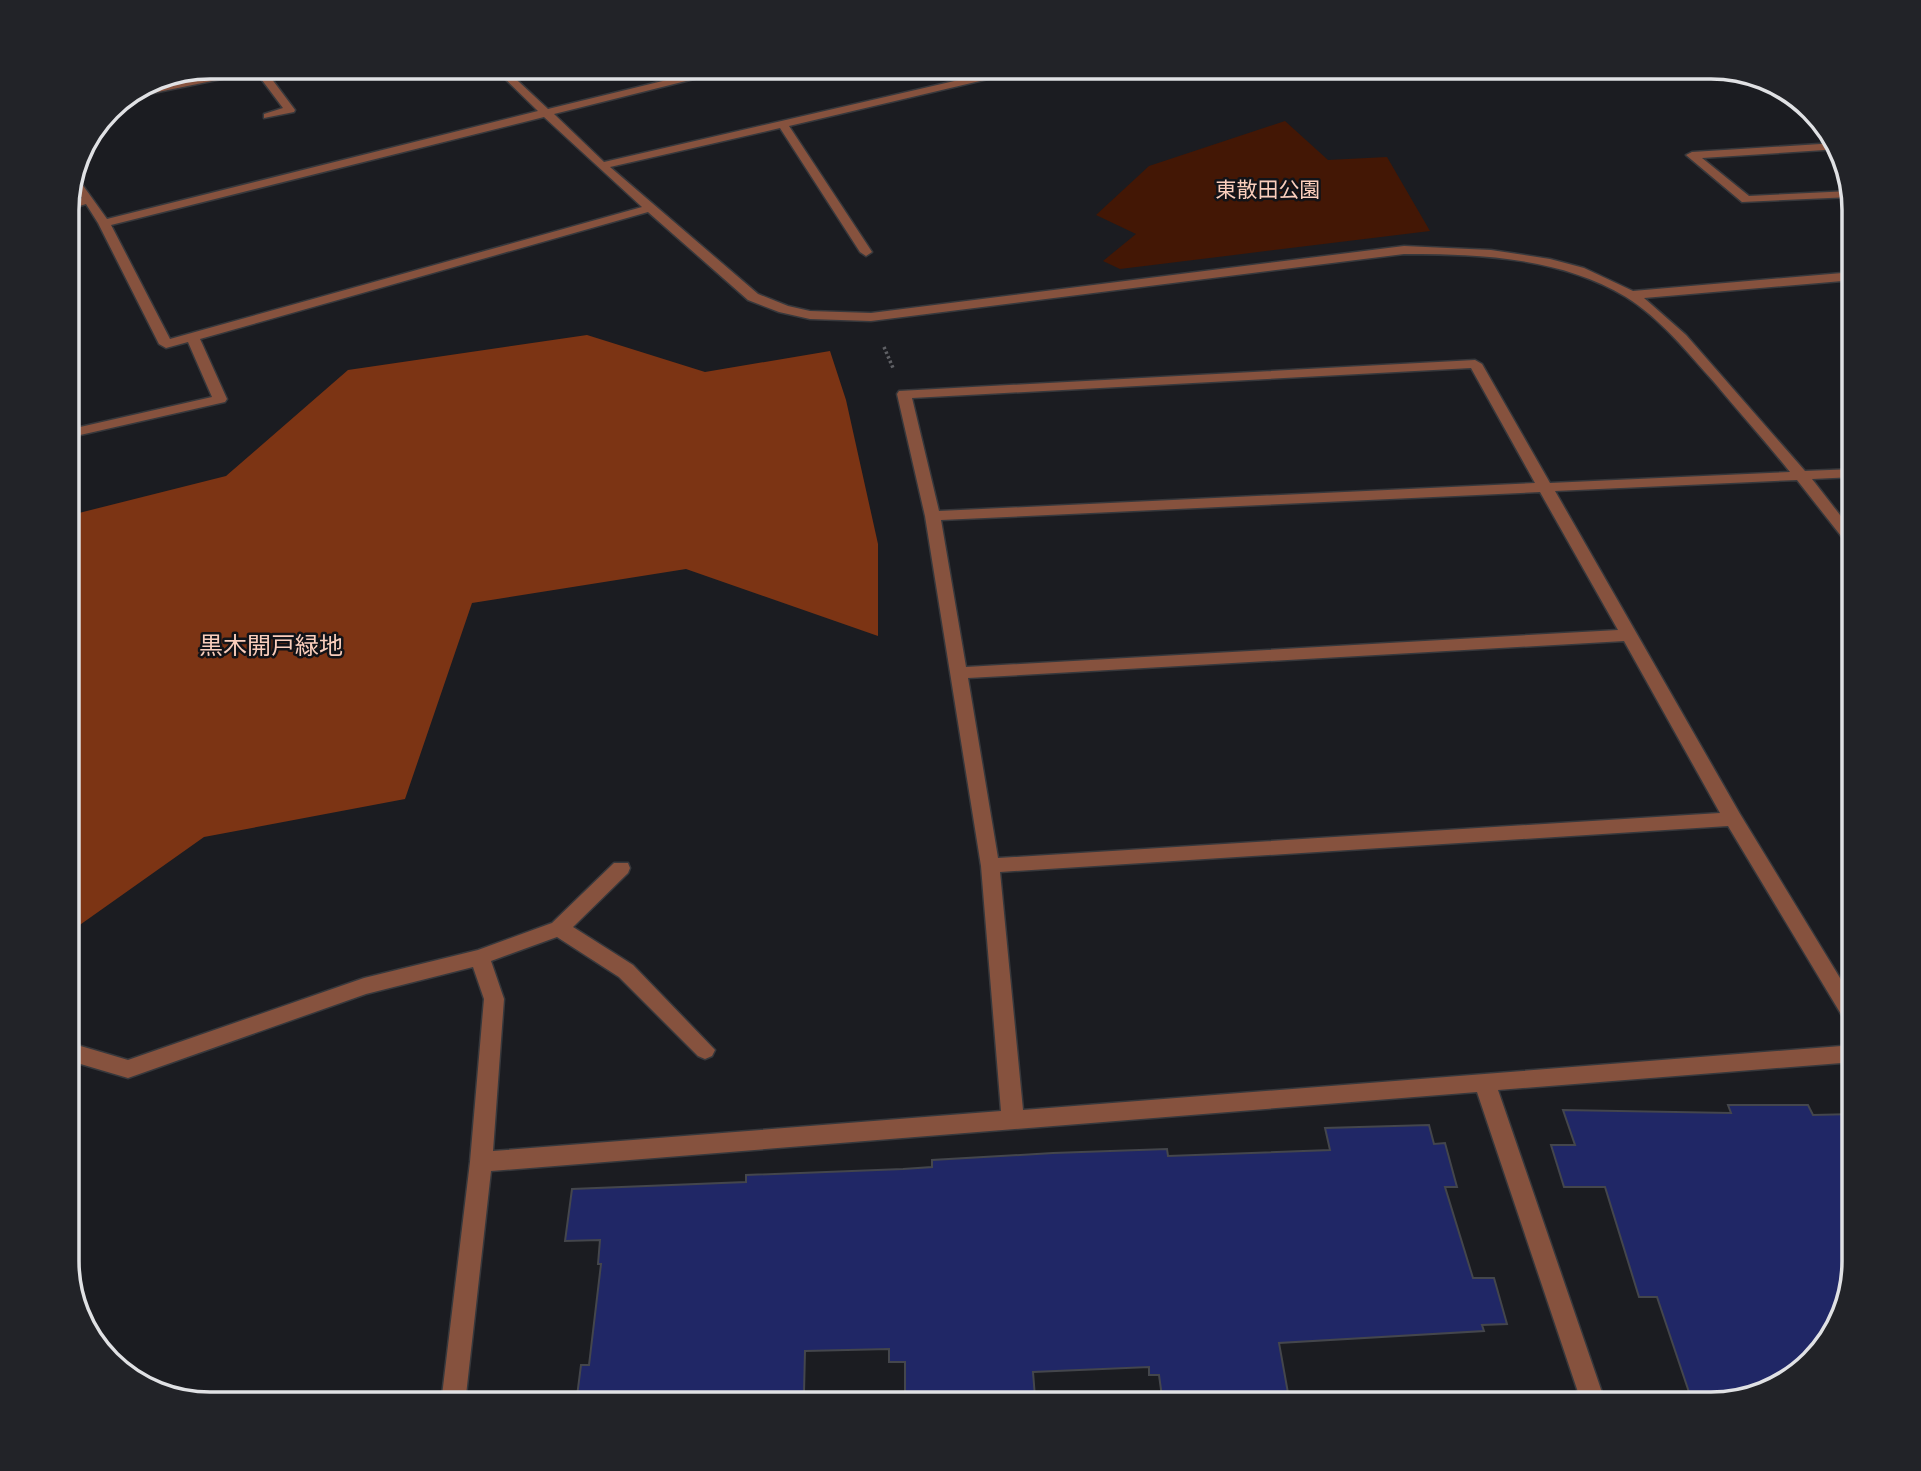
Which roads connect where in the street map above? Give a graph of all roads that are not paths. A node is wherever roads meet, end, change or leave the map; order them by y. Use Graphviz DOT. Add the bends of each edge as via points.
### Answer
graph roads {
  1 [pos="212,79"];
  2 [pos="270,79"];
  3 [pos="511,79"];
  4 [pos="678,79"];
  5 [pos="970,79"];
  6 [pos="204,81"];
  7 [pos="153,92"];
  8 [pos="545,112"];
  9 [pos="268,116"];
  10 [pos="782,123"];
  11 [pos="1826,147"];
  12 [pos="602,166"];
  13 [pos="81,188"];
  14 [pos="1841,195"];
  15 [pos="88,200"];
  16 [pos="79,203"];
  17 [pos="650,208"];
  18 [pos="104,223"];
  19 [pos="866,252"];
  20 [pos="1842,276"];
  21 [pos="1632,295"];
  22 [pos="192,336"];
  23 [pos="79,431"];
  24 [pos="1842,474"];
  25 [pos="1804,477"];
  26 [pos="1545,487"];
  27 [pos="933,516"];
  28 [pos="1842,527"];
  29 [pos="1629,635"];
  30 [pos="959,673"];
  31 [pos="1733,819"];
  32 [pos="990,866"];
  33 [pos="621,868"];
  34 [pos="559,928"];
  35 [pos="480,957"];
  36 [pos="1842,998"];
  37 [pos="705,1050"];
  38 [pos="79,1055"];
  39 [pos="1842,1057"];
  40 [pos="1485,1083"];
  41 [pos="1013,1120"];
  42 [pos="481,1162"];
  43 [pos="454,1392"];
  44 [pos="1590,1392"];
  1 -- 6 [label="street"];
  2 -- 9 [label="street" via="290,110"];
  3 -- 8 [label="street"];
  4 -- 8 [label="street"];
  5 -- 10 [label="street"];
  6 -- 7 [label="street"];
  8 -- 12 [label="street"];
  8 -- 18 [label="street"];
  10 -- 12 [label="street"];
  10 -- 19 [label="street"];
  11 -- 14 [label="street" via="1692,155 1746,200"];
  12 -- 17 [label="street"];
  13 -- 15 [label="street"];
  15 -- 16 [label="street"];
  15 -- 18 [label="street"];
  17 -- 21 [label="street" via="753,297 783,311 819,318 871,317 1404,250 1514,256 1564,267"];
  17 -- 22 [label="street"];
  18 -- 22 [label="street" via="166,344"];
  20 -- 21 [label="street"];
  21 -- 25 [label="street" via="1683,339"];
  22 -- 23 [label="street" via="220,399"];
  24 -- 25 [label="street"];
  25 -- 26 [label="street"];
  25 -- 28 [label="street"];
  26 -- 27 [label="street"];
  26 -- 27 [label="street" via="1475,364 904,394"];
  26 -- 29 [label="street"];
  27 -- 30 [label="street"];
  29 -- 30 [label="street"];
  29 -- 31 [label="street"];
  30 -- 32 [label="street"];
  31 -- 32 [label="street"];
  31 -- 36 [label="street"];
  32 -- 41 [label="street"];
  33 -- 34 [label="street"];
  34 -- 35 [label="street"];
  34 -- 37 [label="street" via="626,971"];
  35 -- 38 [label="street" via="364,986 128,1069"];
  35 -- 42 [label="street" via="494,999"];
  39 -- 40 [label="street"];
  40 -- 41 [label="street"];
  40 -- 44 [label="street"];
  41 -- 42 [label="street"];
  42 -- 43 [label="street"];
}
